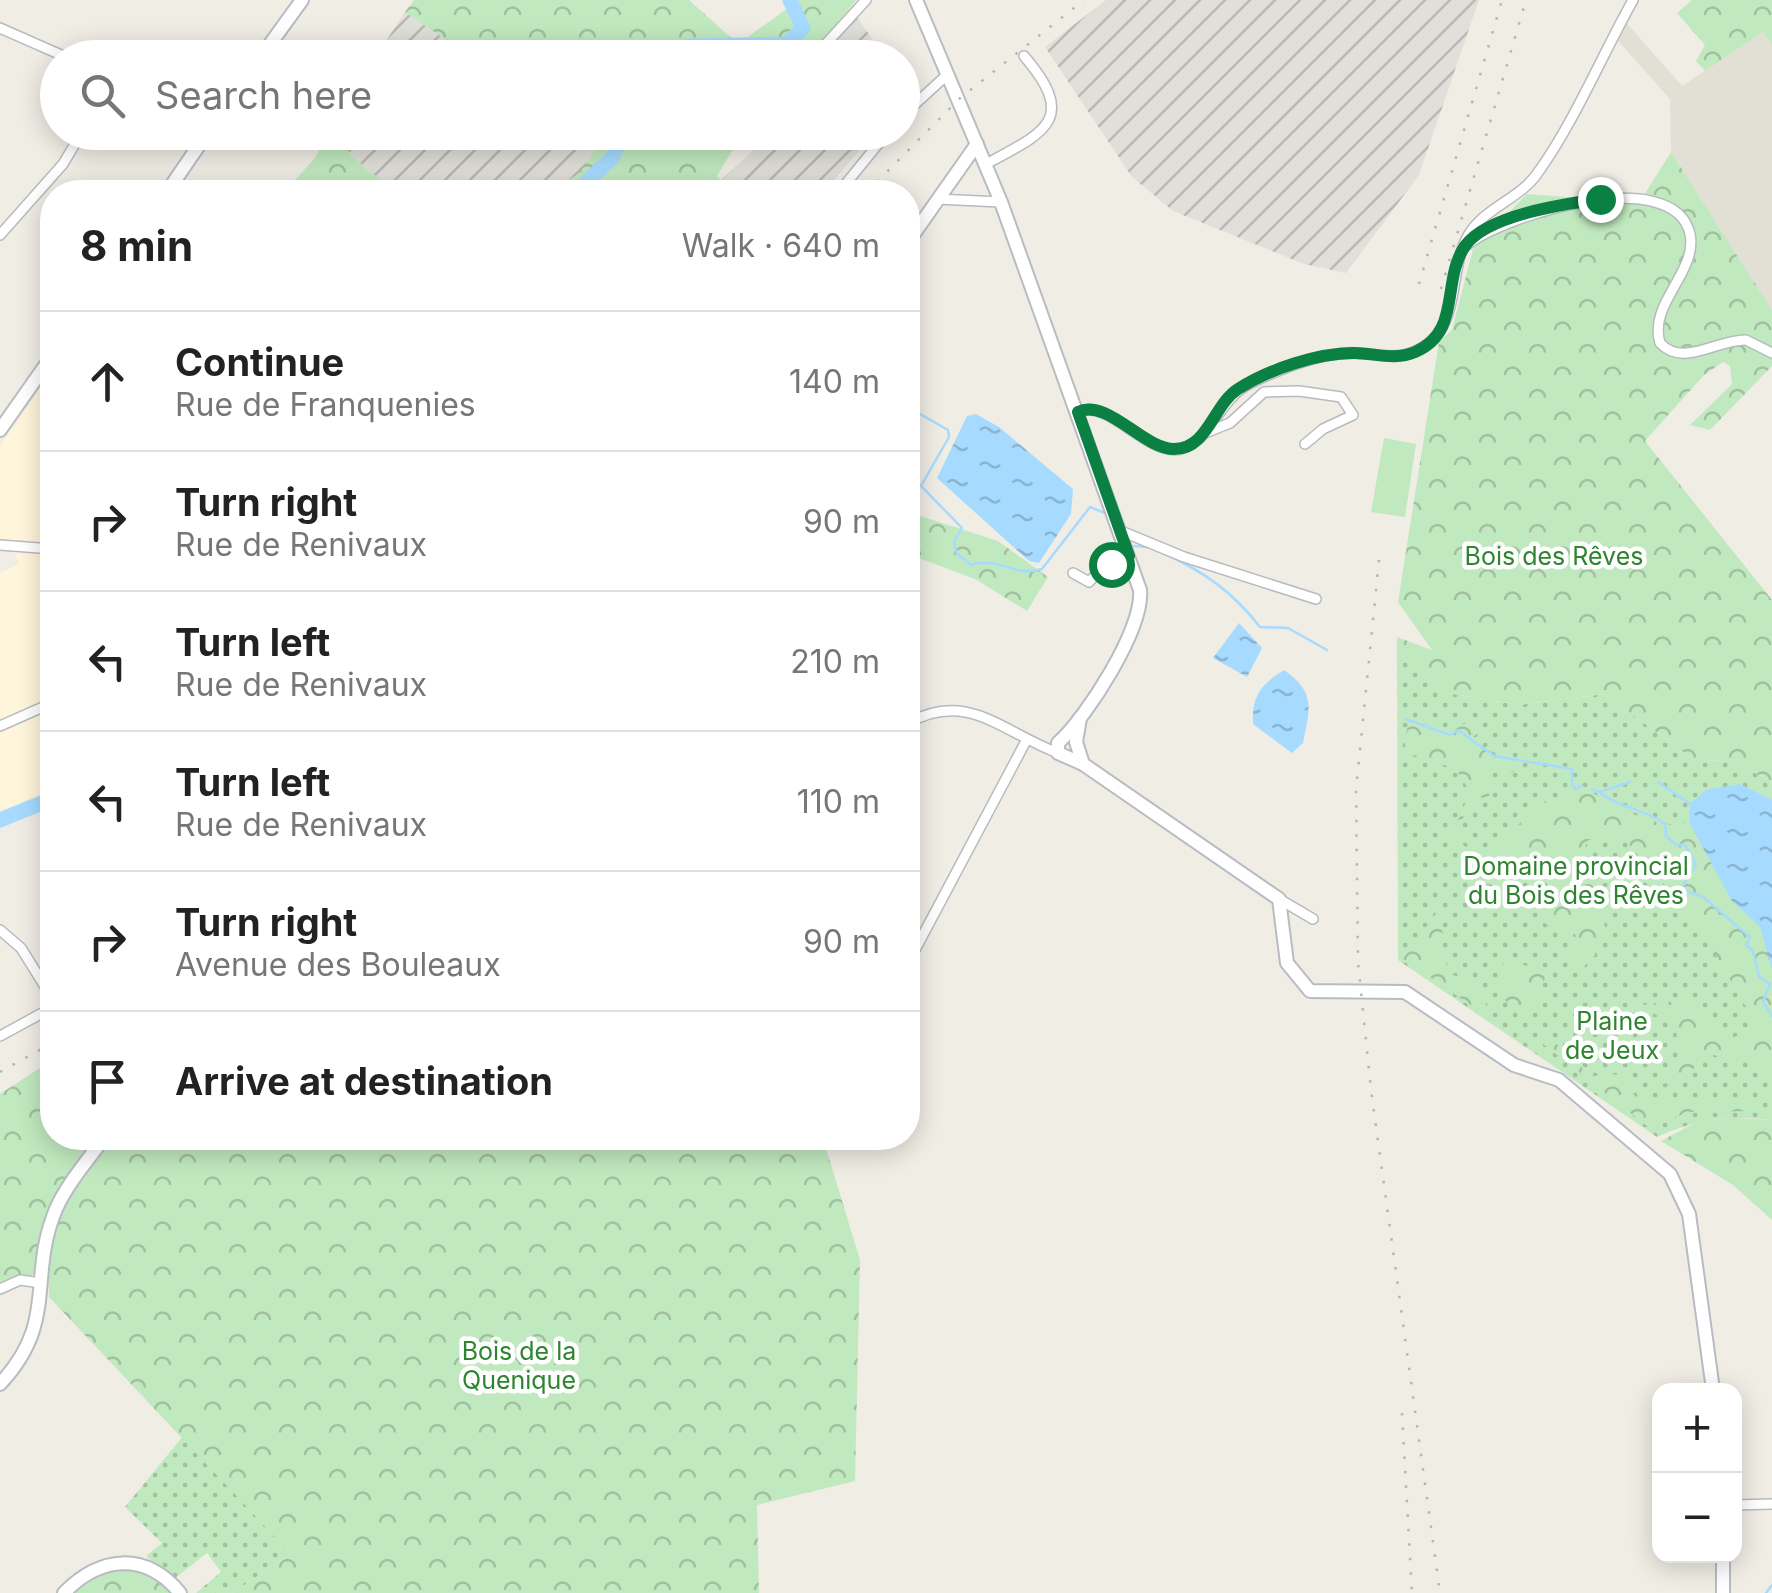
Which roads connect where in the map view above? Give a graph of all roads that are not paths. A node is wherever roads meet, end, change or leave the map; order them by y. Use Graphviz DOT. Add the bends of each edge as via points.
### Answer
graph roads {
  1 [pos="302,0"];
  2 [pos="866,0"];
  3 [pos="916,0"];
  4 [pos="1633,0"];
  5 [pos="0,28"];
  6 [pos="273,40"];
  7 [pos="829,40"];
  8 [pos="40,46"];
  9 [pos="1024,56"];
  10 [pos="948,74"];
  11 [pos="920,100"];
  12 [pos="977,144"];
  13 [pos="71,150"];
  14 [pos="195,150"];
  15 [pos="873,150"];
  16 [pos="986,164"];
  17 [pos="49,180"];
  18 [pos="174,180"];
  19 [pos="848,180"];
  20 [pos="40,190"];
  21 [pos="938,198"];
  22 [pos="1001,202"];
  23 [pos="920,224"];
  24 [pos="0,235"];
  25 [pos="1465,247"];
  26 [pos="1772,354"];
  27 [pos="40,373"];
  28 [pos="1078,412"];
  29 [pos="0,429"];
  30 [pos="1205,433"];
  31 [pos="1306,444"];
  32 [pos="1121,531"];
  33 [pos="4,544"];
  34 [pos="40,548"];
  35 [pos="1129,556"];
  36 [pos="1072,573"];
  37 [pos="1316,599"];
  38 [pos="40,708"];
  39 [pos="920,717"];
  40 [pos="0,726"];
  41 [pos="1026,741"];
  42 [pos="1070,750"];
  43 [pos="1279,900"];
  44 [pos="1313,919"];
  45 [pos="0,930"];
  46 [pos="920,940"];
  47 [pos="40,978"];
  48 [pos="40,1014"];
  49 [pos="0,1036"];
  50 [pos="96,1150"];
  51 [pos="41,1283"];
  52 [pos="0,1289"];
  53 [pos="1712,1383"];
  54 [pos="0,1384"];
  55 [pos="1772,1504"];
  56 [pos="1742,1505"];
  57 [pos="1722,1563"];
  58 [pos="64,1593"];
  59 [pos="180,1593"];
  60 [pos="1723,1593"];
  1 -- 6 [label="street"];
  2 -- 7 [label="street"];
  3 -- 10 [label="street"];
  4 -- 25 [label="street" via="1541,168 1480,221"];
  5 -- 8 [label="street"];
  9 -- 16 [label="street" via="1051,91 1052,114 1037,137"];
  10 -- 11 [label="street"];
  10 -- 12 [label="street"];
  12 -- 16 [label="street"];
  12 -- 21 [label="street"];
  13 -- 17 [label="street"];
  14 -- 18 [label="street"];
  15 -- 19 [label="street"];
  16 -- 22 [label="street"];
  20 -- 24 [label="street"];
  21 -- 22 [label="street"];
  21 -- 23 [label="street"];
  22 -- 28 [label="street"];
  25 -- 26 [label="street" via="1484,230 1553,206 1600,199 1661,204 1684,219 1690,242 1659,318 1660,343 1683,354 1746,340"];
  25 -- 30 [label="street" via="1446,321 1428,344 1402,356 1341,354 1279,370 1236,390"];
  27 -- 29 [label="street"];
  28 -- 30 [label="street" via="1096,411 1167,448 1185,448"];
  28 -- 32 [label="street"];
  30 -- 31 [label="street" via="1230,423 1264,392 1341,398 1352,414"];
  32 -- 35 [label="street"];
  32 -- 37 [label="street"];
  33 -- 34 [label="street"];
  35 -- 36 [label="street" via="1089,582"];
  35 -- 42 [label="street" via="1140,590 1138,619 1082,713"];
  38 -- 40 [label="street"];
  39 -- 41 [label="street" via="968,710"];
  41 -- 42 [label="street"];
  41 -- 46 [label="street"];
  42 -- 43 [label="street"];
  43 -- 44 [label="street"];
  43 -- 53 [label="street" via="1287,963 1303,986 1326,994 1405,992 1514,1065 1577,1091 1670,1174 1689,1214"];
  45 -- 47 [label="street"];
  48 -- 49 [label="street"];
  50 -- 51 [label="street" via="57,1208"];
  51 -- 52 [label="street" via="20,1280"];
  51 -- 54 [label="street" via="32,1341"];
  55 -- 56 [label="street"];
  57 -- 60 [label="street"];
  58 -- 59 [label="street" via="90,1571 119,1562 150,1567"];
}
